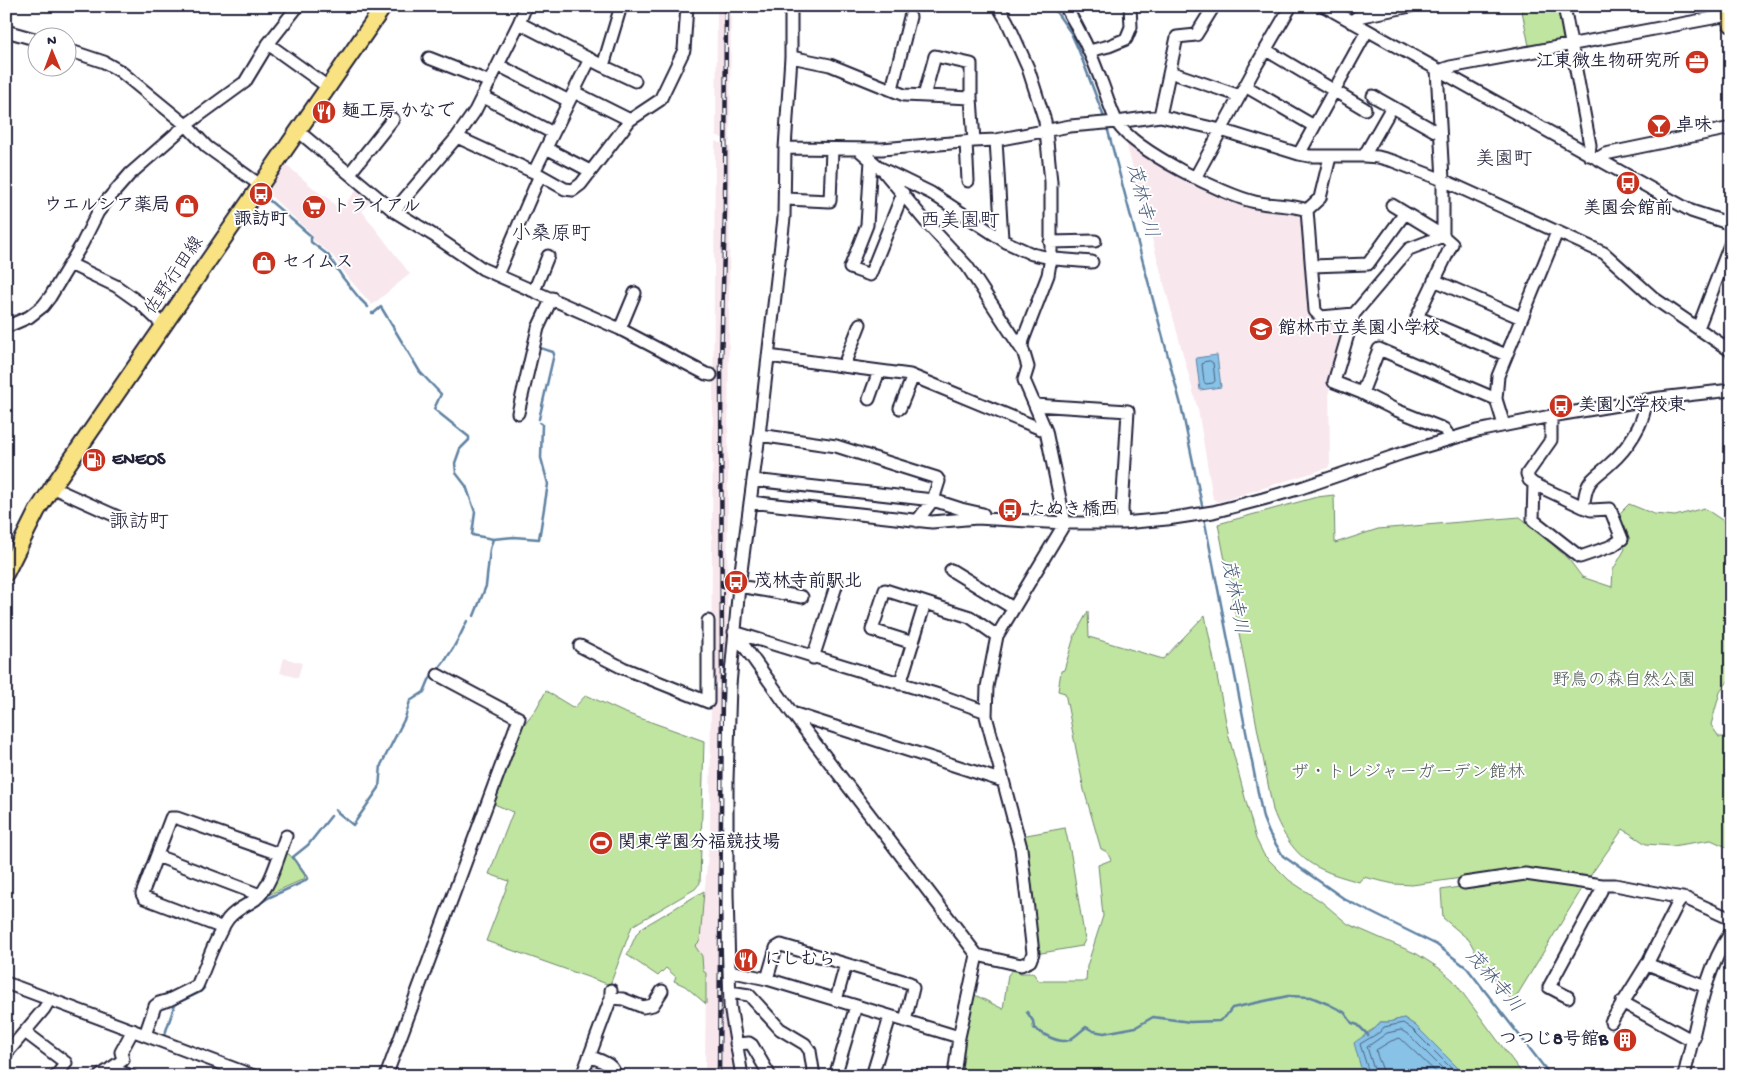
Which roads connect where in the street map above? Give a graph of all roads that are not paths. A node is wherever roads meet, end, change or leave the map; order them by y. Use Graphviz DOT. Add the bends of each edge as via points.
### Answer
graph roads {
  1 [pos="298,6"];
  2 [pos="384,6"];
  3 [pos="526,6"];
  4 [pos="621,6"];
  5 [pos="687,6"];
  6 [pos="791,6"];
  7 [pos="998,6"];
  8 [pos="1065,6"];
  9 [pos="1130,6"];
  10 [pos="1214,6"];
  11 [pos="1291,6"];
  12 [pos="1324,6"];
  13 [pos="1411,6"];
  14 [pos="1564,6"];
  15 [pos="1341,10"];
  16 [pos="1729,15"];
  17 [pos="910,17"];
  18 [pos="1351,22"];
  19 [pos="520,23"];
  20 [pos="6,31"];
  21 [pos="1367,31"];
  22 [pos="28,37"];
  23 [pos="268,44"];
  24 [pos="1572,44"];
  25 [pos="1266,50"];
  26 [pos="1089,51"];
  27 [pos="78,53"];
  28 [pos="429,58"];
  29 [pos="791,58"];
  30 [pos="590,59"];
  31 [pos="498,65"];
  32 [pos="602,66"];
  33 [pos="1439,71"];
  34 [pos="1170,72"];
  35 [pos="635,80"];
  36 [pos="490,82"];
  37 [pos="328,87"];
  38 [pos="892,89"];
  39 [pos="1242,91"];
  40 [pos="1333,91"];
  41 [pos="482,96"];
  42 [pos="924,96"];
  43 [pos="1373,96"];
  44 [pos="572,97"];
  45 [pos="971,98"];
  46 [pos="1392,107"];
  47 [pos="1365,109"];
  48 [pos="1160,116"];
  49 [pos="393,120"];
  50 [pos="630,120"];
  51 [pos="1114,123"];
  52 [pos="186,125"];
  53 [pos="1314,126"];
  54 [pos="1731,128"];
  55 [pos="1046,130"];
  56 [pos="1222,130"];
  57 [pos="298,131"];
  58 [pos="1440,132"];
  59 [pos="553,133"];
  60 [pos="457,137"];
  61 [pos="996,140"];
  62 [pos="970,142"];
  63 [pos="546,148"];
  64 [pos="785,148"];
  65 [pos="832,148"];
  66 [pos="858,149"];
  67 [pos="1299,154"];
  68 [pos="1330,156"];
  69 [pos="1364,156"];
  70 [pos="1593,157"];
  71 [pos="871,160"];
  72 [pos="880,168"];
  73 [pos="590,171"];
  74 [pos="537,173"];
  75 [pos="350,174"];
  76 [pos="1195,178"];
  77 [pos="1443,180"];
  78 [pos="968,181"];
  79 [pos="260,185"];
  80 [pos="902,193"];
  81 [pos="784,199"];
  82 [pos="1392,205"];
  83 [pos="1307,210"];
  84 [pos="394,211"];
  85 [pos="1405,213"];
  86 [pos="1731,224"];
  87 [pos="1558,232"];
  88 [pos="1443,236"];
  89 [pos="1002,239"];
  90 [pos="1095,241"];
  91 [pos="1050,242"];
  92 [pos="1731,242"];
  93 [pos="548,256"];
  94 [pos="1051,257"];
  95 [pos="1092,262"];
  96 [pos="70,264"];
  97 [pos="1312,266"];
  98 [pos="496,275"];
  99 [pos="1434,280"];
  100 [pos="534,292"];
  101 [pos="635,293"];
  102 [pos="552,298"];
  103 [pos="1354,314"];
  104 [pos="1521,318"];
  105 [pos="860,324"];
  106 [pos="164,326"];
  107 [pos="6,327"];
  108 [pos="1698,328"];
  109 [pos="620,329"];
  110 [pos="1022,347"];
  111 [pos="1731,351"];
  112 [pos="1506,355"];
  113 [pos="768,356"];
  114 [pos="844,365"];
  115 [pos="879,371"];
  116 [pos="711,375"];
  117 [pos="913,376"];
  118 [pos="1731,383"];
  119 [pos="1731,390"];
  120 [pos="1362,393"];
  121 [pos="1687,394"];
  122 [pos="869,399"];
  123 [pos="1496,399"];
  124 [pos="1645,400"];
  125 [pos="1035,406"];
  126 [pos="900,408"];
  127 [pos="518,413"];
  128 [pos="1551,416"];
  129 [pos="1504,424"];
  130 [pos="1046,431"];
  131 [pos="759,435"];
  132 [pos="1450,438"];
  133 [pos="753,480"];
  134 [pos="1534,484"];
  135 [pos="53,486"];
  136 [pos="933,500"];
  137 [pos="750,502"];
  138 [pos="1584,507"];
  139 [pos="118,516"];
  140 [pos="1005,519"];
  141 [pos="917,521"];
  142 [pos="1065,523"];
  143 [pos="1123,523"];
  144 [pos="951,570"];
  145 [pos="6,573"];
  146 [pos="837,583"];
  147 [pos="739,586"];
  148 [pos="802,597"];
  149 [pos="925,603"];
  150 [pos="1013,608"];
  151 [pos="708,621"];
  152 [pos="734,632"];
  153 [pos="997,636"];
  154 [pos="913,643"];
  155 [pos="580,646"];
  156 [pos="813,658"];
  157 [pos="438,675"];
  158 [pos="900,684"];
  159 [pos="708,685"];
  160 [pos="730,685"];
  161 [pos="986,710"];
  162 [pos="792,713"];
  163 [pos="1003,780"];
  164 [pos="286,836"];
  165 [pos="279,854"];
  166 [pos="157,856"];
  167 [pos="1464,883"];
  168 [pos="1602,885"];
  169 [pos="260,895"];
  170 [pos="1682,898"];
  171 [pos="1731,919"];
  172 [pos="223,928"];
  173 [pos="1731,932"];
  174 [pos="977,955"];
  175 [pos="846,964"];
  176 [pos="1647,964"];
  177 [pos="729,971"];
  178 [pos="767,979"];
  179 [pos="6,983"];
  180 [pos="1706,987"];
  181 [pos="662,991"];
  182 [pos="730,992"];
  183 [pos="1568,997"];
  184 [pos="50,999"];
  185 [pos="836,1000"];
  186 [pos="1622,1002"];
  187 [pos="856,1006"];
  188 [pos="890,1017"];
  189 [pos="905,1021"];
  190 [pos="1611,1022"];
  191 [pos="133,1030"];
  192 [pos="25,1032"];
  193 [pos="144,1035"];
  194 [pos="959,1037"];
  195 [pos="1694,1038"];
  196 [pos="736,1044"];
  197 [pos="6,1054"];
  198 [pos="589,1056"];
  199 [pos="111,1068"];
  200 [pos="238,1073"];
  201 [pos="56,1076"];
  202 [pos="100,1076"];
  203 [pos="131,1076"];
  204 [pos="254,1076"];
  205 [pos="386,1076"];
  206 [pos="582,1076"];
  207 [pos="615,1076"];
  208 [pos="742,1076"];
  209 [pos="770,1076"];
  210 [pos="814,1076"];
  211 [pos="835,1076"];
  212 [pos="872,1076"];
  213 [pos="954,1076"];
  214 [pos="1684,1076"];
  1 -- 23 [label="street"];
  2 -- 37 [label="main road, 佐野行田線"];
  3 -- 19 [label="street"];
  4 -- 32 [label="street"];
  5 -- 50 [label="street" via="684,50 660,100"];
  6 -- 29 [label="street"];
  7 -- 55 [label="street" via="1028,68"];
  8 -- 26 [label="street"];
  9 -- 26 [label="street" via="1131,27 1126,39"];
  10 -- 34 [label="street" via="1196,36 1177,37"];
  11 -- 25 [label="street"];
  12 -- 15 [label="street"];
  13 -- 18 [label="street" via="1357,17"];
  14 -- 24 [label="street"];
  15 -- 18 [label="street"];
  16 -- 24 [label="street"];
  17 -- 38 [label="street"];
  18 -- 21 [label="street"];
  19 -- 30 [label="street"];
  19 -- 31 [label="street"];
  20 -- 22 [label="street"];
  21 -- 33 [label="street"];
  21 -- 40 [label="street"];
  23 -- 37 [label="street"];
  23 -- 52 [label="street" via="245,82"];
  24 -- 33 [label="street"];
  24 -- 70 [label="street"];
  25 -- 39 [label="street"];
  25 -- 40 [label="street"];
  26 -- 51 [label="street"];
  27 -- 52 [label="street" via="120,71"];
  28 -- 36 [label="street"];
  29 -- 38 [label="street" via="830,65"];
  29 -- 64 [label="street"];
  30 -- 32 [label="street"];
  30 -- 44 [label="street"];
  31 -- 36 [label="street"];
  31 -- 44 [label="street"];
  32 -- 35 [label="street"];
  33 -- 58 [label="street"];
  33 -- 70 [label="street"];
  34 -- 39 [label="street"];
  34 -- 48 [label="street"];
  36 -- 41 [label="street"];
  37 -- 57 [label="main road, 佐野行田線"];
  38 -- 42 [label="street"];
  39 -- 53 [label="street"];
  39 -- 56 [label="street"];
  40 -- 47 [label="street"];
  40 -- 53 [label="street"];
  41 -- 59 [label="street"];
  41 -- 60 [label="street"];
  42 -- 45 [label="street"];
  42 -- 45 [label="street" via="935,56 971,64"];
  43 -- 46 [label="street"];
  44 -- 50 [label="street"];
  44 -- 59 [label="street"];
  45 -- 62 [label="street"];
  46 -- 58 [label="street"];
  46 -- 69 [label="street"];
  48 -- 51 [label="street"];
  48 -- 56 [label="street"];
  49 -- 75 [label="street"];
  50 -- 73 [label="street"];
  51 -- 55 [label="street"];
  51 -- 76 [label="street" via="1168,163"];
  52 -- 79 [label="street" via="207,147"];
  52 -- 96 [label="street" via="130,174 109,198"];
  53 -- 67 [label="street"];
  54 -- 70 [label="street"];
  55 -- 61 [label="street"];
  55 -- 91 [label="street" via="1051,182"];
  56 -- 67 [label="street"];
  56 -- 76 [label="street"];
  57 -- 75 [label="street"];
  57 -- 79 [label="main road, 佐野行田線"];
  58 -- 77 [label="street"];
  59 -- 63 [label="street"];
  60 -- 74 [label="street"];
  60 -- 84 [label="street"];
  61 -- 62 [label="street"];
  61 -- 89 [label="street"];
  62 -- 66 [label="street"];
  62 -- 78 [label="street"];
  63 -- 73 [label="street"];
  63 -- 74 [label="street"];
  64 -- 65 [label="street"];
  64 -- 81 [label="street"];
  65 -- 66 [label="street"];
  65 -- 81 [label="street" via="830,201"];
  66 -- 71 [label="street"];
  67 -- 68 [label="street"];
  68 -- 69 [label="street"];
  68 -- 83 [label="street" via="1320,198"];
  69 -- 77 [label="street" via="1393,161"];
  70 -- 86 [label="street" via="1691,211"];
  71 -- 72 [label="street"];
  71 -- 80 [label="street" via="867,225 850,268 870,275"];
  72 -- 80 [label="street"];
  72 -- 89 [label="street" via="931,194"];
  73 -- 74 [label="street" via="573,190 565,189"];
  74 -- 98 [label="street"];
  75 -- 84 [label="street"];
  76 -- 83 [label="street" via="1254,202"];
  77 -- 87 [label="street"];
  77 -- 88 [label="street"];
  79 -- 106 [label="main road, 佐野行田線"];
  80 -- 110 [label="street" via="967,266 1022,350"];
  81 -- 113 [label="street"];
  82 -- 85 [label="street"];
  83 -- 97 [label="street"];
  84 -- 98 [label="street"];
  85 -- 88 [label="street"];
  85 -- 97 [label="street" via="1368,264"];
  87 -- 104 [label="street"];
  87 -- 108 [label="street" via="1604,253 1656,299"];
  88 -- 99 [label="street" via="1452,244"];
  88 -- 103 [label="street" via="1410,249"];
  89 -- 94 [label="street" via="1032,254"];
  90 -- 91 [label="street"];
  91 -- 94 [label="street"];
  92 -- 108 [label="street"];
  93 -- 100 [label="street"];
  94 -- 95 [label="street"];
  94 -- 110 [label="street"];
  96 -- 106 [label="street" via="116,286"];
  96 -- 107 [label="street" via="43,306 29,317"];
  97 -- 103 [label="street" via="1315,311 1321,317"];
  98 -- 100 [label="street"];
  99 -- 104 [label="street"];
  99 -- 112 [label="street" via="1417,317"];
  100 -- 102 [label="street"];
  101 -- 109 [label="street"];
  102 -- 109 [label="street"];
  102 -- 127 [label="street" via="538,328"];
  103 -- 120 [label="street" via="1334,382"];
  104 -- 112 [label="street"];
  105 -- 114 [label="street"];
  106 -- 135 [label="main road, 佐野行田線"];
  108 -- 111 [label="street"];
  109 -- 116 [label="street"];
  110 -- 125 [label="street" via="1028,366 1024,380"];
  112 -- 123 [label="street" via="1498,376"];
  113 -- 114 [label="street"];
  113 -- 131 [label="street"];
  114 -- 115 [label="street"];
  115 -- 117 [label="street"];
  115 -- 122 [label="street"];
  117 -- 126 [label="street"];
  117 -- 130 [label="street"];
  118 -- 121 [label="street" via="1700,388"];
  119 -- 121 [label="street"];
  120 -- 123 [label="street" via="1379,349"];
  120 -- 132 [label="street" via="1444,430"];
  121 -- 124 [label="street"];
  123 -- 129 [label="street"];
  124 -- 128 [label="street"];
  124 -- 138 [label="street" via="1644,413 1633,437 1611,464 1590,482"];
  125 -- 130 [label="street"];
  125 -- 143 [label="street" via="1128,411"];
  128 -- 129 [label="street"];
  128 -- 134 [label="street" via="1552,440 1527,474"];
  129 -- 132 [label="street"];
  130 -- 142 [label="street"];
  131 -- 133 [label="street"];
  131 -- 136 [label="street" via="836,446 937,478 939,481"];
  132 -- 143 [label="street" via="1301,488 1211,512"];
  133 -- 136 [label="street"];
  133 -- 137 [label="street"];
  134 -- 138 [label="street"];
  134 -- 138 [label="street" via="1533,520 1580,557 1622,540 1610,509"];
  135 -- 139 [label="street"];
  135 -- 145 [label="main road, 佐野行田線"];
  136 -- 140 [label="street"];
  136 -- 141 [label="street"];
  137 -- 141 [label="street"];
  137 -- 147 [label="street"];
  140 -- 141 [label="street"];
  140 -- 142 [label="street"];
  142 -- 143 [label="street"];
  142 -- 150 [label="street"];
  144 -- 150 [label="street"];
  146 -- 156 [label="street"];
  147 -- 148 [label="street"];
  147 -- 152 [label="street"];
  149 -- 153 [label="street" via="970,617"];
  149 -- 154 [label="street"];
  149 -- 154 [label="street" via="885,590 872,630"];
  150 -- 153 [label="street"];
  151 -- 159 [label="street"];
  152 -- 156 [label="street"];
  152 -- 160 [label="street"];
  152 -- 162 [label="street"];
  153 -- 161 [label="street"];
  154 -- 158 [label="street"];
  155 -- 159 [label="street" via="623,668 708,702"];
  156 -- 158 [label="street"];
  157 -- 205 [label="street" via="519,718"];
  158 -- 161 [label="street"];
  159 -- 160 [label="street"];
  160 -- 177 [label="street" via="727,784"];
  161 -- 163 [label="street"];
  162 -- 163 [label="street"];
  162 -- 174 [label="street"];
  163 -- 174 [label="street" via="1020,848 1033,953 1030,961 1021,965"];
  164 -- 165 [label="street"];
  165 -- 166 [label="street" via="171,818"];
  165 -- 169 [label="street"];
  166 -- 169 [label="street"];
  166 -- 172 [label="street" via="142,894 144,898"];
  167 -- 168 [label="street" via="1525,874"];
  168 -- 170 [label="street"];
  168 -- 183 [label="street" via="1549,987"];
  169 -- 172 [label="street" via="236,910"];
  170 -- 171 [label="street"];
  170 -- 176 [label="street"];
  172 -- 193 [label="street" via="197,986 159,1002"];
  173 -- 180 [label="street"];
  174 -- 194 [label="street"];
  175 -- 178 [label="street" via="781,945 776,948"];
  175 -- 185 [label="street"];
  175 -- 189 [label="street" via="910,983 913,988"];
  176 -- 180 [label="street"];
  176 -- 186 [label="street"];
  177 -- 178 [label="street"];
  177 -- 182 [label="street"];
  178 -- 185 [label="street"];
  179 -- 184 [label="street"];
  180 -- 195 [label="street"];
  181 -- 198 [label="street" via="653,1005 646,1007 611,994"];
  182 -- 196 [label="street"];
  182 -- 210 [label="street" via="749,995 780,1029 806,1044"];
  184 -- 191 [label="street"];
  184 -- 192 [label="street"];
  185 -- 187 [label="street"];
  186 -- 190 [label="street"];
  186 -- 195 [label="street"];
  187 -- 188 [label="street"];
  187 -- 211 [label="street"];
  188 -- 189 [label="street"];
  188 -- 212 [label="street"];
  189 -- 194 [label="street"];
  191 -- 193 [label="street"];
  191 -- 199 [label="street" via="121,1052 122,1060"];
  192 -- 197 [label="street"];
  192 -- 201 [label="street" via="66,1063"];
  193 -- 200 [label="street"];
  194 -- 213 [label="street"];
  195 -- 214 [label="street"];
  196 -- 208 [label="street"];
  196 -- 209 [label="street" via="752,1044"];
  198 -- 206 [label="street"];
  198 -- 207 [label="street" via="608,1064"];
  199 -- 202 [label="street"];
  199 -- 203 [label="street"];
  200 -- 204 [label="street"];
}
